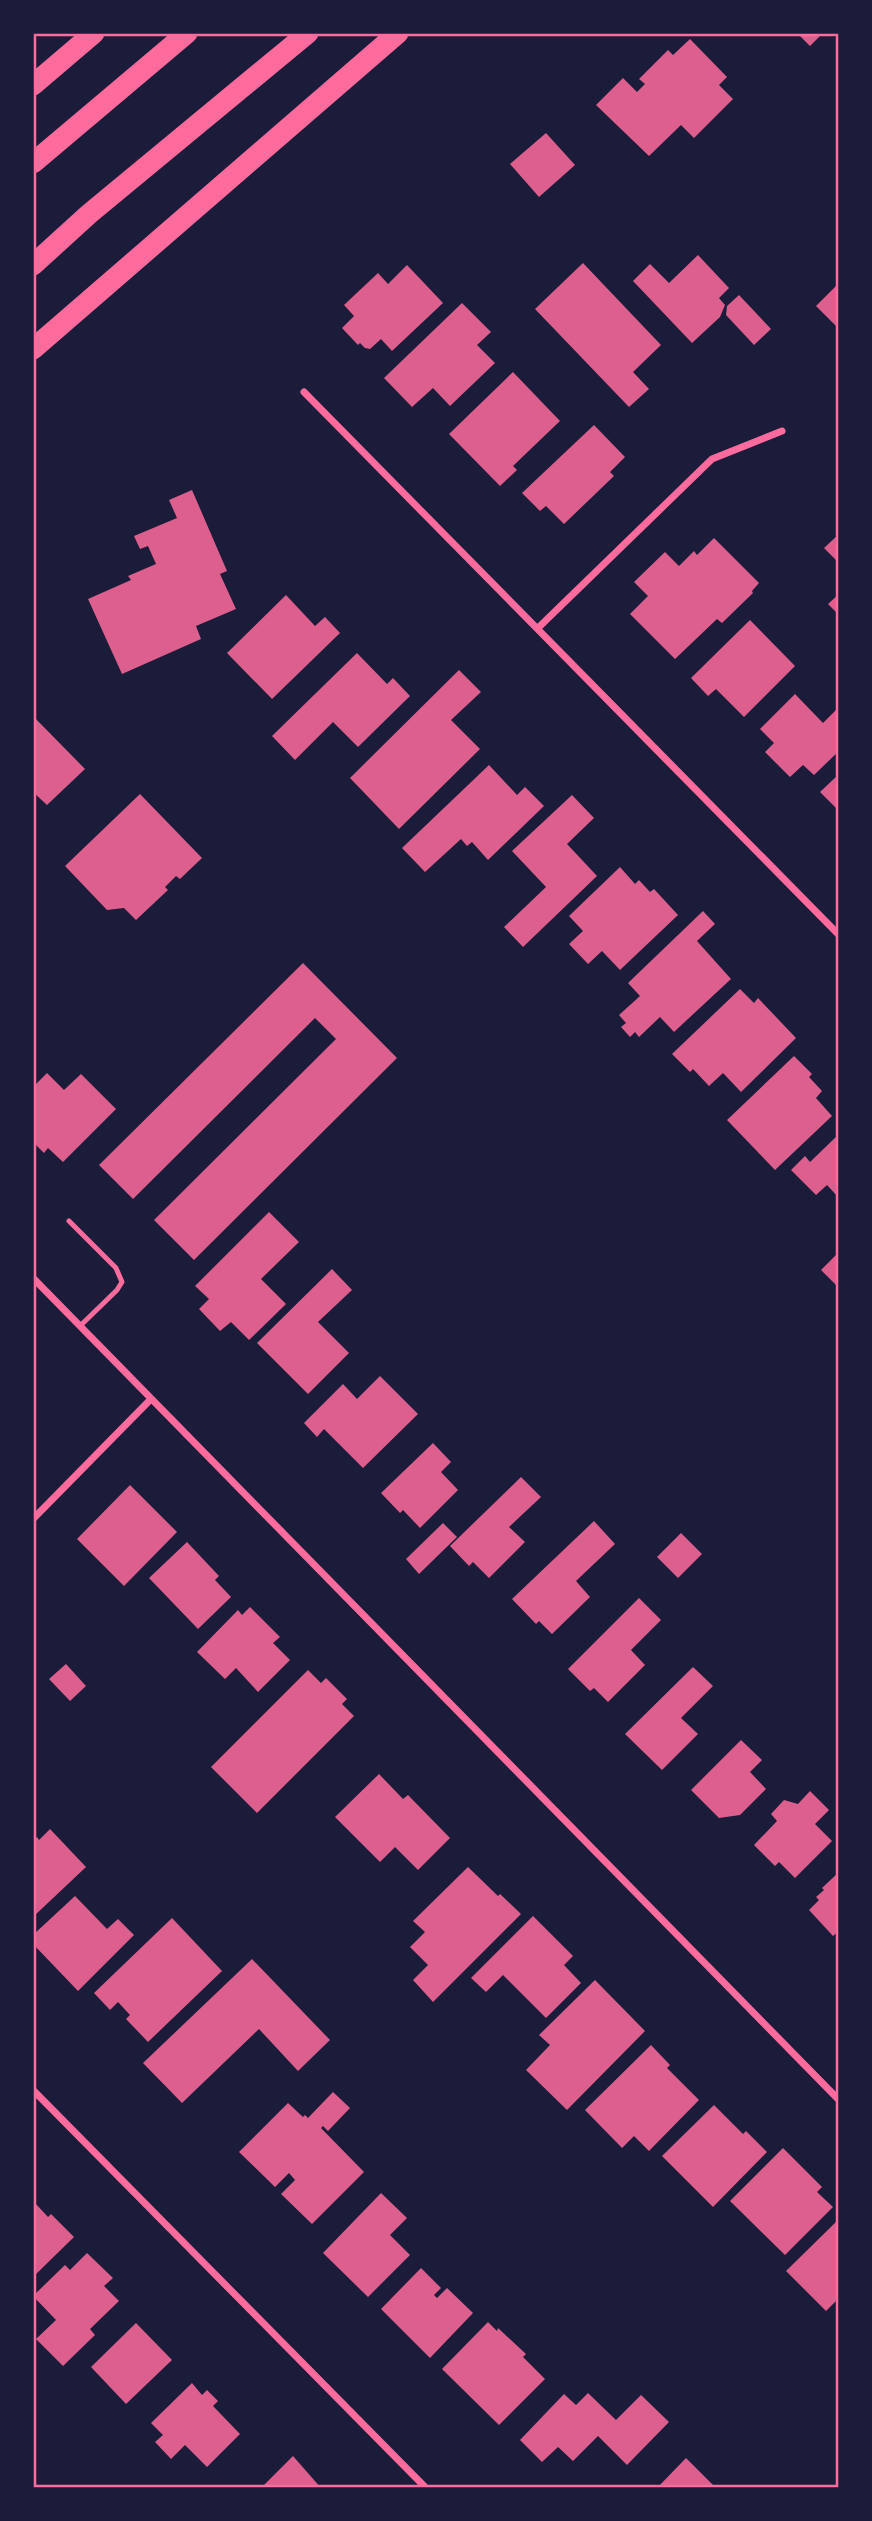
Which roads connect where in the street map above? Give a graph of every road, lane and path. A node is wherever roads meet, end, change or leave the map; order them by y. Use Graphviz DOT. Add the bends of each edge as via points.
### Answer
graph roads {
  1 [pos="94,33"];
  2 [pos="187,33"];
  3 [pos="308,33"];
  4 [pos="398,33"];
  5 [pos="413,33"];
  6 [pos="369,57"];
  7 [pos="33,85"];
  8 [pos="33,163"];
  9 [pos="33,265"];
  10 [pos="33,349"];
  11 [pos="304,391"];
  12 [pos="782,431"];
  13 [pos="538,628"];
  14 [pos="839,935"];
  15 [pos="69,1220"];
  16 [pos="33,1278"];
  17 [pos="80,1326"];
  18 [pos="151,1399"];
  19 [pos="33,1519"];
  20 [pos="33,2090"];
  21 [pos="839,2100"];
  22 [pos="426,2488"];
  1 -- 7 [label="highway"];
  2 -- 8 [label="highway"];
  3 -- 9 [label="highway"];
  4 -- 6 [label="highway"];
  5 -- 6 [label="highway"];
  6 -- 10 [label="highway"];
  11 -- 13 [label="street"];
  12 -- 13 [label="street" via="712,459"];
  13 -- 14 [label="street"];
  15 -- 17 [label="lane" via="117,1268 122,1282"];
  16 -- 17 [label="street"];
  17 -- 18 [label="street"];
  18 -- 19 [label="street"];
  18 -- 21 [label="street"];
  20 -- 22 [label="street"];
}
